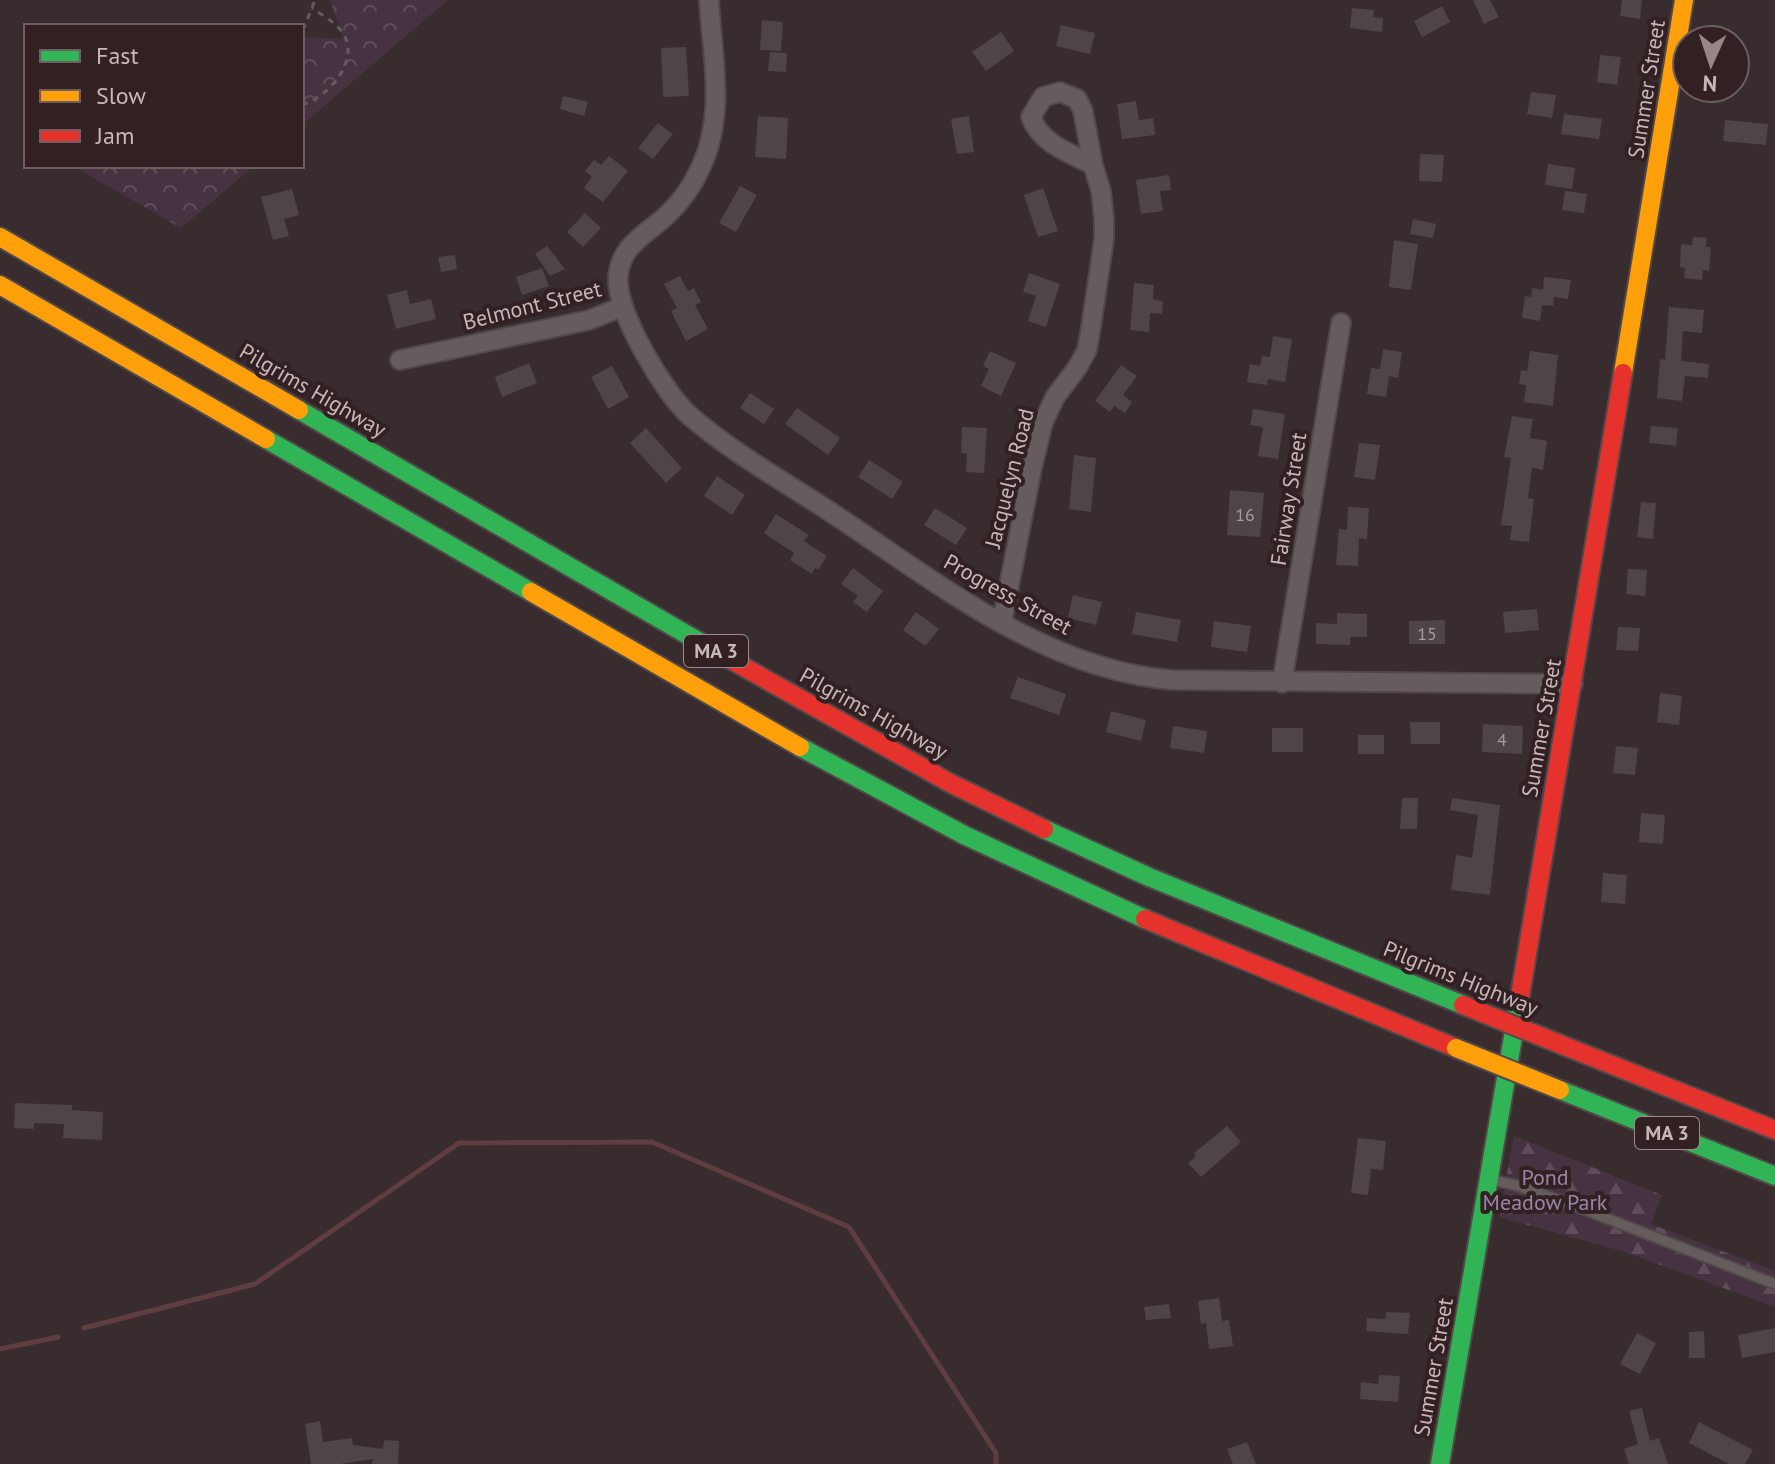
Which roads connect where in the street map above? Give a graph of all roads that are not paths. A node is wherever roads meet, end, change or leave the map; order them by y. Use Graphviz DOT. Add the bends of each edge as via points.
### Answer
graph roads {
  1 [pos="709,0"];
  2 [pos="1684,0"];
  3 [pos="1093,165"];
  4 [pos="0,237"];
  5 [pos="0,285"];
  6 [pos="622,307"];
  7 [pos="1341,323"];
  8 [pos="400,360"];
  9 [pos="1002,622"];
  10 [pos="1282,683"];
  11 [pos="1573,684"];
  12 [pos="1775,1130"];
  13 [pos="1775,1176"];
  14 [pos="1488,1179"];
  15 [pos="1775,1284"];
  16 [pos="1440,1464"];
  1 -- 6 [label="street, Belmont Street" via="716,84 712,134 687,192 619,263"];
  2 -- 11 [label="main road, Summer Street"];
  3 -- 9 [label="street, Jacquelyn Road" via="1101,191 1104,239 1087,350 1043,423"];
  4 -- 12 [label="main road, Pilgrims Highway / MA 3, bridge" via="950,783 1177,889"];
  5 -- 13 [label="main road, MA 3, bridge" via="793,744 1031,870"];
  6 -- 8 [label="street, Belmont Street" via="589,320"];
  6 -- 9 [label="street, Progress Street" via="666,390 689,415"];
  7 -- 10 [label="street, Fairway Street"];
  9 -- 10 [label="street, Progress Street" via="1040,644 1144,678"];
  10 -- 11 [label="street, Progress Street"];
  11 -- 14 [label="main road, Summer Street"];
  14 -- 15 [label="lane" via="1570,1204"];
  14 -- 16 [label="main road, Summer Street"];
}
